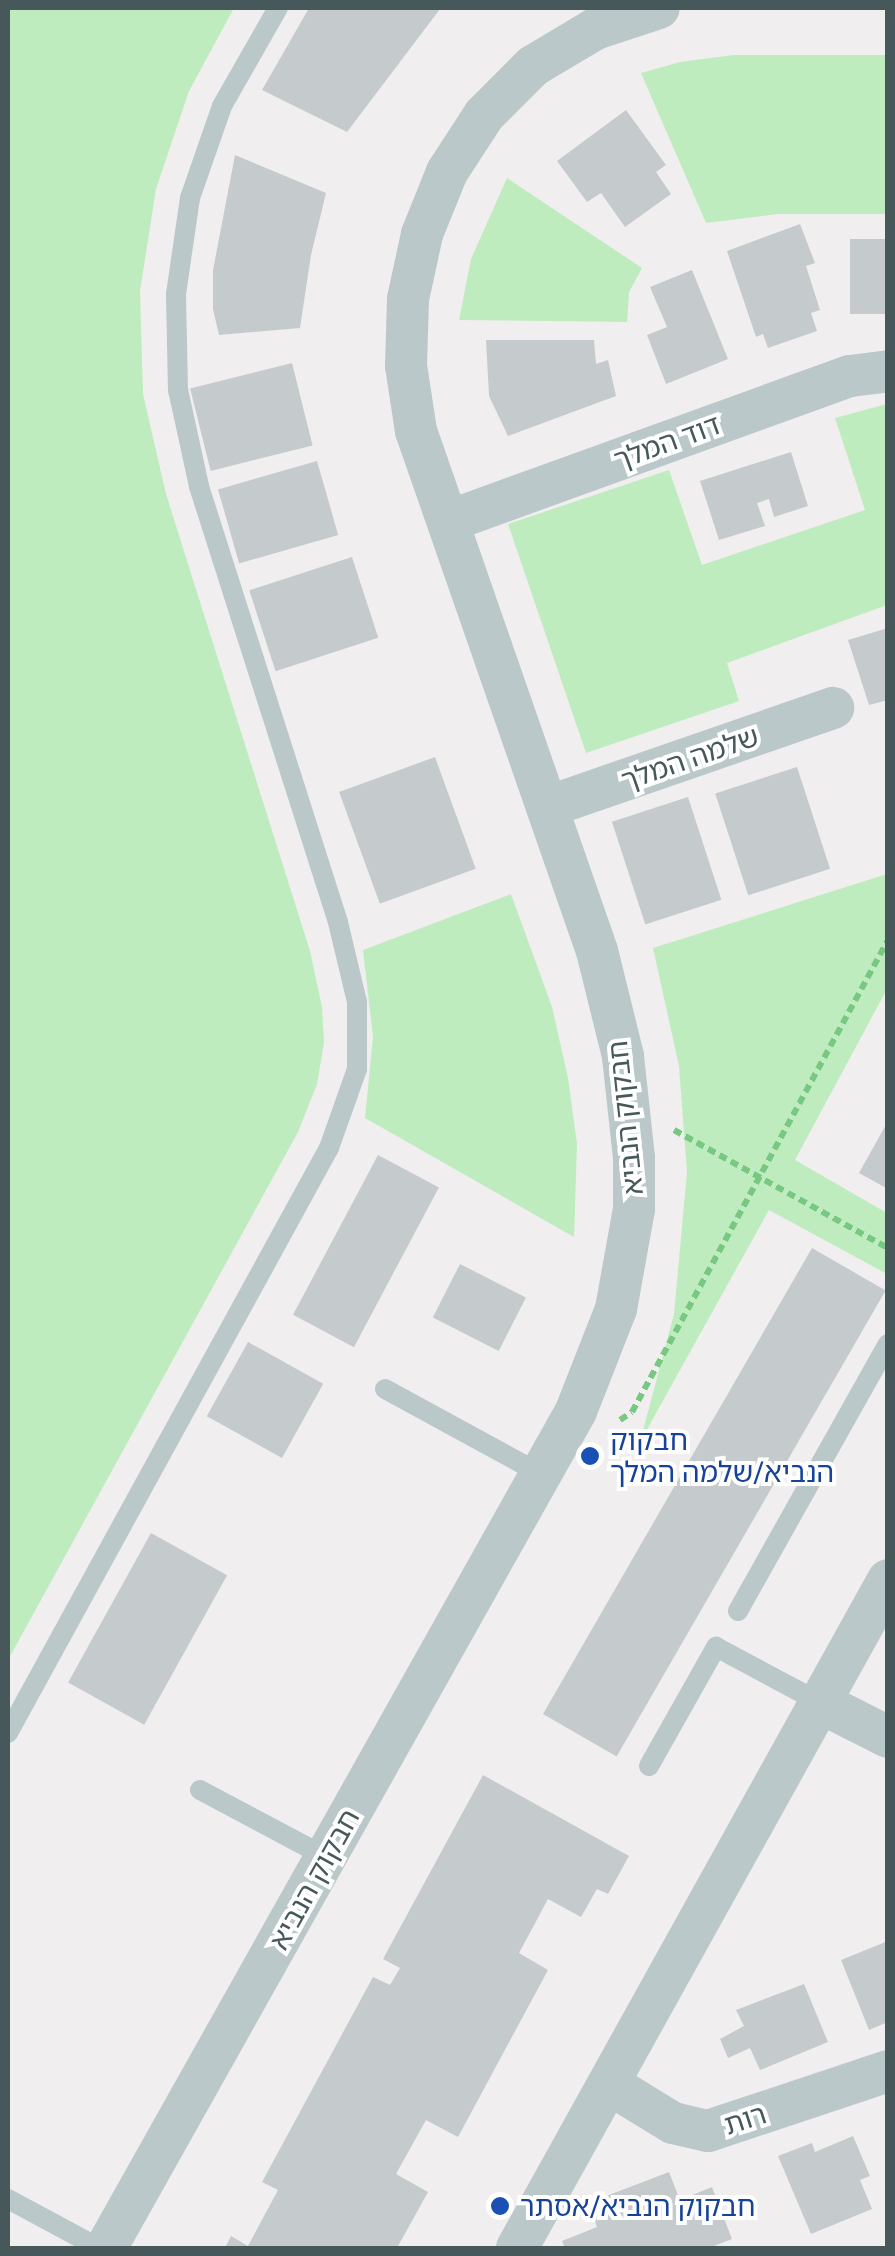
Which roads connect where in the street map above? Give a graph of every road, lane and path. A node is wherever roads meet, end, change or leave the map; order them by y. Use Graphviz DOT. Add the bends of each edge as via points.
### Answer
graph roads {
  1 [pos="278,8"];
  2 [pos="659,8"];
  3 [pos="888,371"];
  4 [pos="449,521"];
  5 [pos="833,708"];
  6 [pos="548,807"];
  7 [pos="888,940"];
  8 [pos="630,1105"];
  9 [pos="759,1177"];
  10 [pos="888,1248"];
  11 [pos="888,1344"];
  12 [pos="385,1389"];
  13 [pos="617,1422"];
  14 [pos="540,1474"];
  15 [pos="888,1580"];
  16 [pos="738,1611"];
  17 [pos="819,1702"];
  18 [pos="8,1734"];
  19 [pos="888,1737"];
  20 [pos="650,1766"];
  21 [pos="200,1790"];
  22 [pos="326,1857"];
  23 [pos="888,2071"];
  24 [pos="609,2084"];
  25 [pos="8,2198"];
  26 [pos="103,2248"];
  27 [pos="517,2248"];
  1 -- 18 [label="lane" via="222,106 190,198 176,294 178,390 200,486 338,922 357,1002 357,1068 329,1148"];
  2 -- 4 [label="street, חבקוק הנביא" via="595,29 534,66 484,115 447,172 422,234 408,299 406,366 416,431"];
  3 -- 4 [label="street, דוד המלך" via="850,376"];
  4 -- 6 [label="street, חבקוק הנביא"];
  5 -- 6 [label="street, שלמה המלך"];
  6 -- 8 [label="street, חבקוק הנביא" via="602,969"];
  7 -- 9 [label="path"];
  8 -- 9 [label="path"];
  8 -- 14 [label="street, חבקוק הנביא" via="634,1209 616,1309 576,1410"];
  9 -- 10 [label="path"];
  9 -- 13 [label="path" via="632,1412"];
  11 -- 16 [label="lane"];
  12 -- 14 [label="lane"];
  14 -- 22 [label="street, חבקוק הנביא"];
  15 -- 17 [label="street"];
  17 -- 19 [label="street"];
  17 -- 20 [label="lane" via="716,1646"];
  17 -- 24 [label="street"];
  21 -- 22 [label="lane"];
  22 -- 26 [label="street, חבקוק הנביא"];
  23 -- 24 [label="street, רות" via="708,2130 673,2122"];
  24 -- 27 [label="street"];
  25 -- 26 [label="lane"];
}
